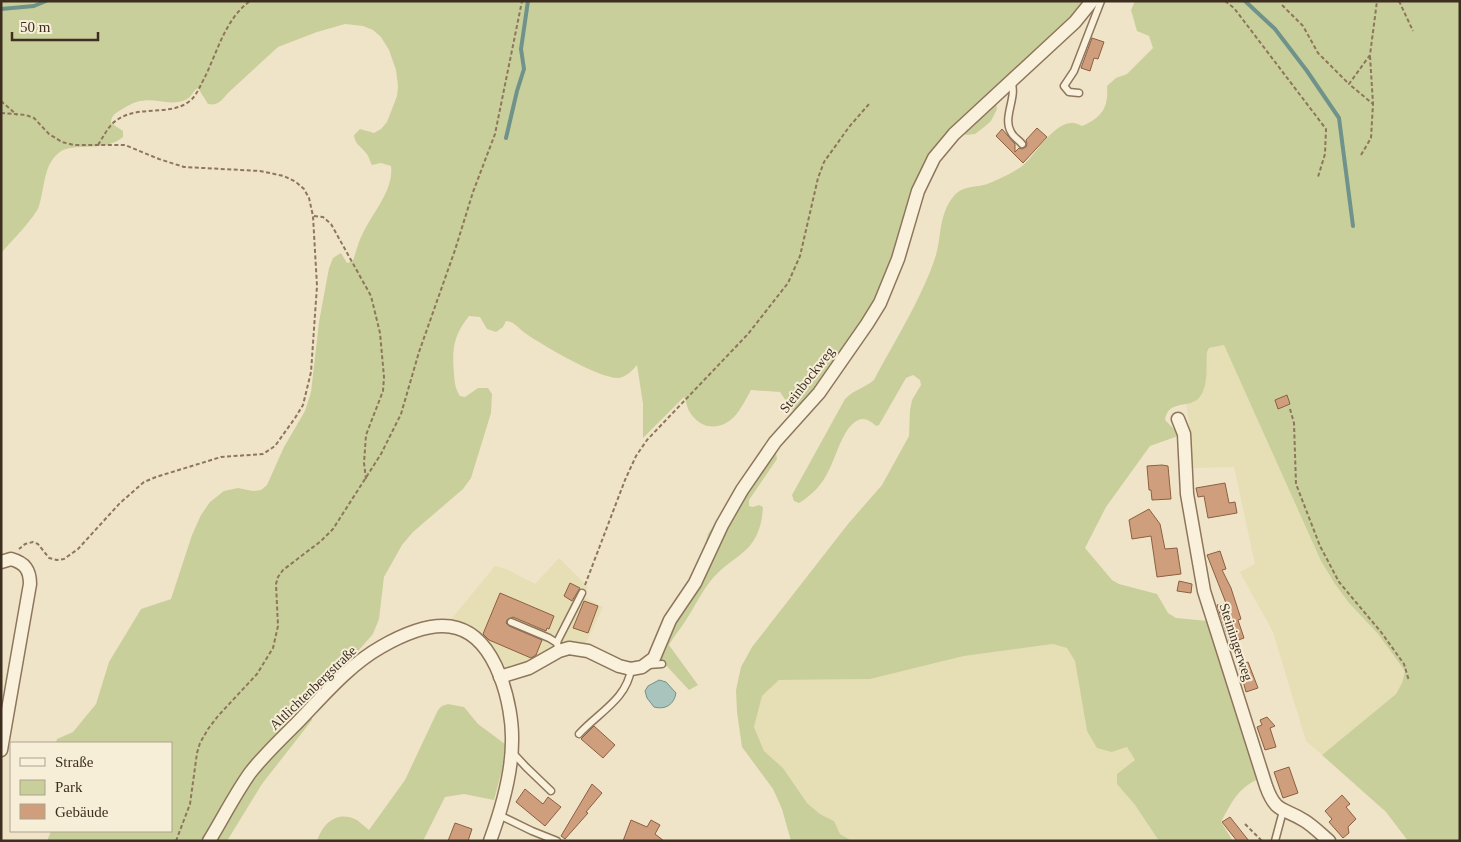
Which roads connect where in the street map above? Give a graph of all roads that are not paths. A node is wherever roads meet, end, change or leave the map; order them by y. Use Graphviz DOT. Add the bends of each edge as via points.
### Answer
graph roads {
  1 [pos="1092,1"];
  2 [pos="1101,1"];
  3 [pos="1011,81"];
  4 [pos="1079,93"];
  5 [pos="1022,144"];
  6 [pos="1178,419"];
  7 [pos="4,561"];
  8 [pos="582,593"];
  9 [pos="510,622"];
  10 [pos="558,647"];
  11 [pos="662,664"];
  12 [pos="645,666"];
  13 [pos="630,669"];
  14 [pos="500,677"];
  15 [pos="579,734"];
  16 [pos="1,750"];
  17 [pos="512,752"];
  18 [pos="551,791"];
  19 [pos="1283,811"];
  20 [pos="498,814"];
  21 [pos="209,841"];
  22 [pos="490,841"];
  23 [pos="557,841"];
  24 [pos="1274,841"];
  25 [pos="1329,841"];
  1 -- 3 [label="street, Steinbockweg" via="1075,22"];
  2 -- 4 [label="lane" via="1074,71 1064,86 1069,92"];
  3 -- 5 [label="lane" via="1009,128"];
  3 -- 12 [label="street, Steinbockweg" via="954,134 934,158 918,192 898,259 874,314 819,393 775,442 756,469 722,525 695,583 670,620 656,656"];
  6 -- 19 [label="street, Steiningerweg" via="1184,434 1187,494 1204,592 1266,786 1275,804"];
  7 -- 16 [label="street" via="22,564 27,569 30,587"];
  8 -- 10 [label="lane"];
  9 -- 10 [label="lane" via="549,638"];
  10 -- 13 [label="street" via="581,649"];
  10 -- 14 [label="street" via="533,667"];
  11 -- 12 [label="lane"];
  12 -- 13 [label="street"];
  13 -- 15 [label="lane" via="618,698"];
  14 -- 17 [label="street, Altlichtenbergstraße" via="511,718"];
  14 -- 21 [label="street, Altlichtenbergstraße" via="480,643 459,628 431,628 382,646 338,682 258,763"];
  17 -- 18 [label="lane"];
  17 -- 20 [label="street, Altlichtenbergstraße"];
  19 -- 24 [label="lane"];
  19 -- 25 [label="street, Steiningerweg" via="1306,822"];
  20 -- 22 [label="street, Altlichtenbergstraße"];
  20 -- 23 [label="lane"];
}
